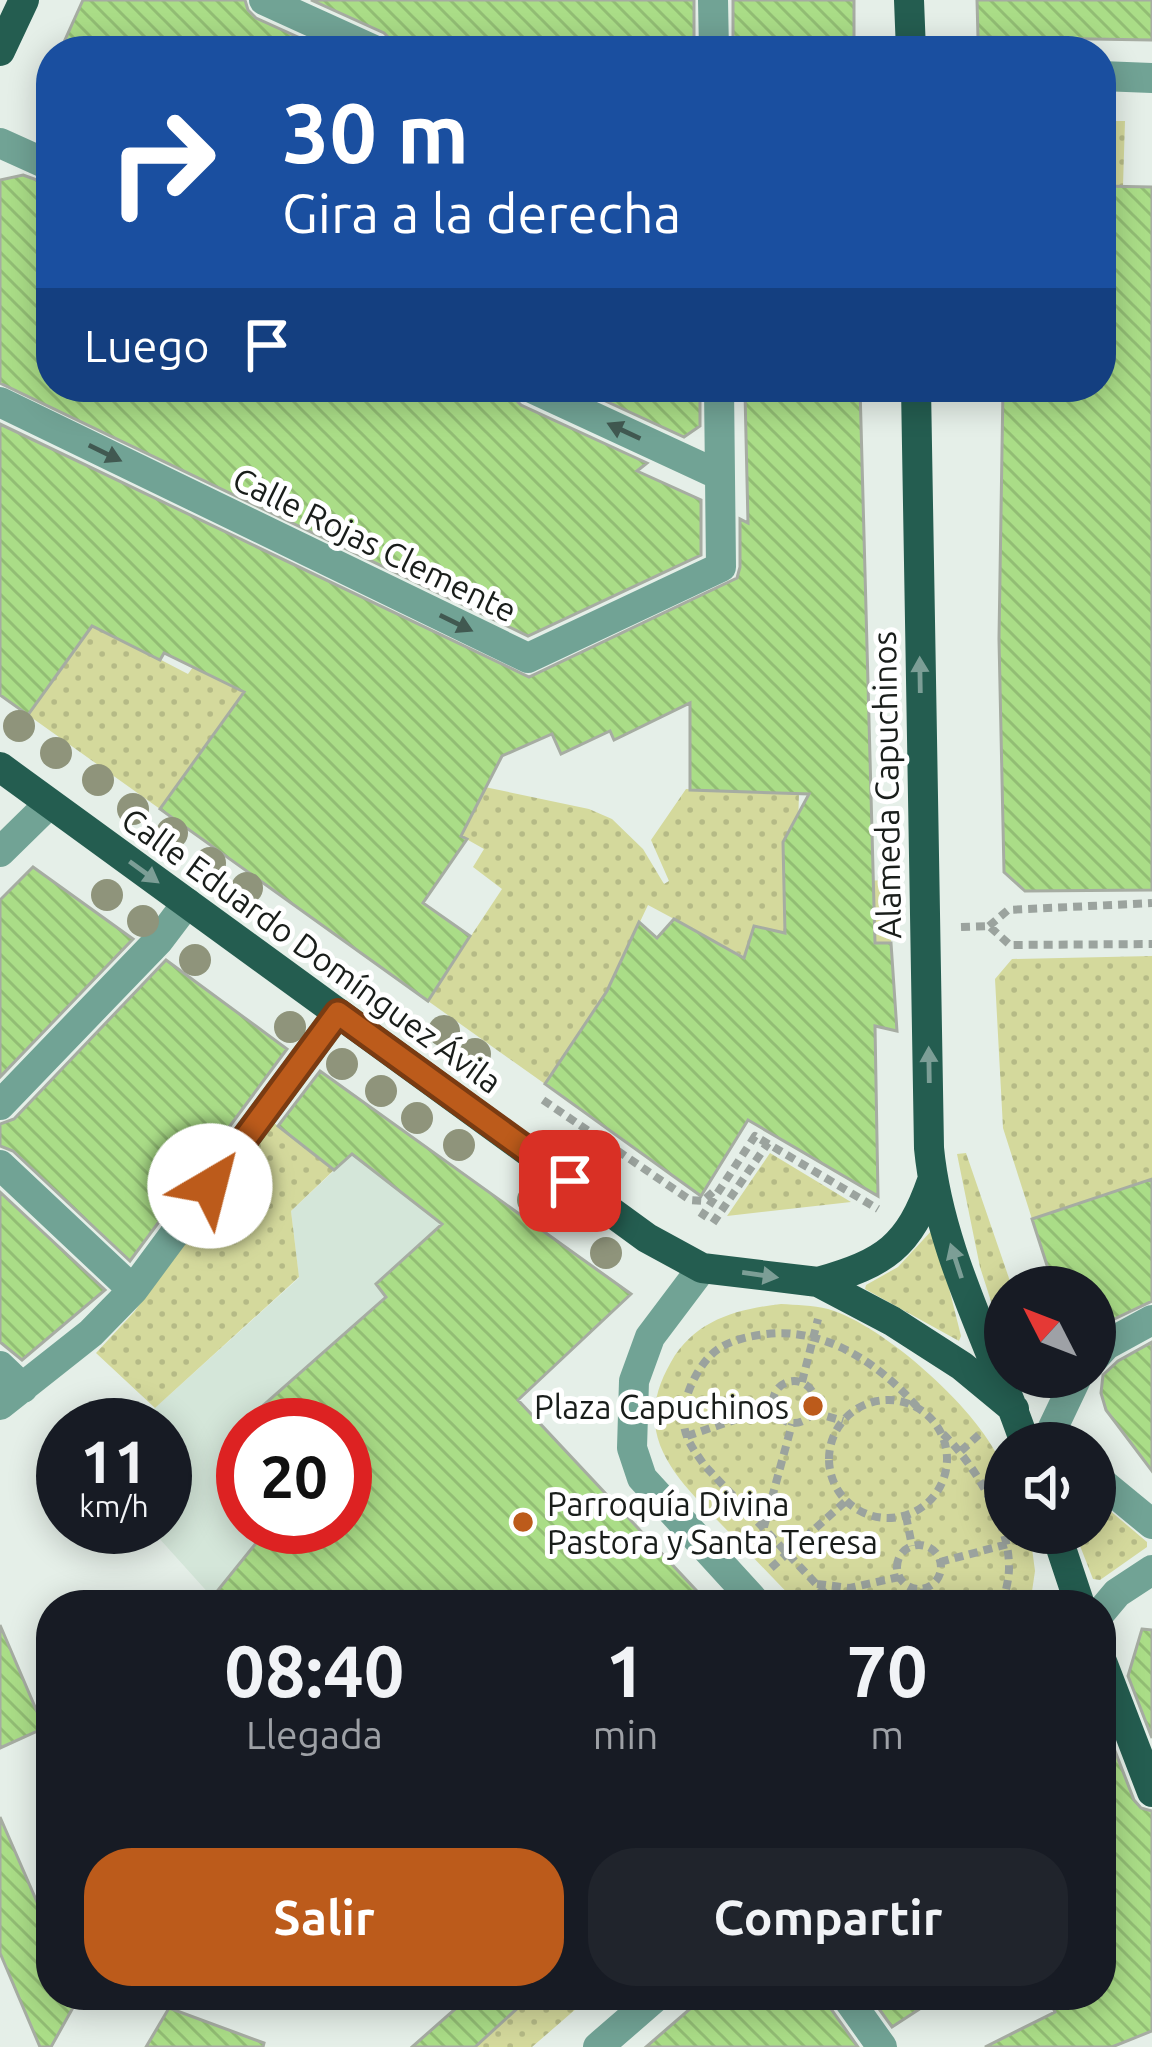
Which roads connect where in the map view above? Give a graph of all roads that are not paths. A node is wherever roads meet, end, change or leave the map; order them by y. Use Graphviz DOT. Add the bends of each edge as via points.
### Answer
graph roads {
  1 [pos="24,0"];
  2 [pos="264,0"];
  3 [pos="713,0"];
  4 [pos="909,0"];
  5 [pos="343,36"];
  6 [pos="714,36"];
  7 [pos="910,36"];
  8 [pos="3,37"];
  9 [pos="1116,77"];
  10 [pos="1152,78"];
  11 [pos="0,143"];
  12 [pos="36,159"];
  13 [pos="0,402"];
  14 [pos="561,402"];
  15 [pos="719,402"];
  16 [pos="916,402"];
  17 [pos="718,475"];
  18 [pos="0,767"];
  19 [pos="49,804"];
  20 [pos="0,852"];
  21 [pos="187,904"];
  22 [pos="338,1013"];
  23 [pos="0,1105"];
  24 [pos="0,1165"];
  25 [pos="932,1181"];
  26 [pos="702,1268"];
  27 [pos="818,1282"];
  28 [pos="133,1290"];
  29 [pos="1152,1320"];
  30 [pos="1116,1340"];
  31 [pos="0,1366"];
  32 [pos="12,1396"];
  33 [pos="1014,1409"];
  34 [pos="1026,1422"];
  35 [pos="1116,1494"];
  36 [pos="1152,1524"];
  37 [pos="1063,1554"];
  38 [pos="1152,1570"];
  39 [pos="744,1590"];
  40 [pos="1075,1590"];
  41 [pos="1116,1594"];
  42 [pos="1116,1698"];
  43 [pos="1152,1792"];
  44 [pos="641,2010"];
  45 [pos="855,2010"];
  46 [pos="598,2047"];
  47 [pos="882,2047"];
  1 -- 8 [label="main road"];
  2 -- 5 [label="street"];
  3 -- 6 [label="street"];
  4 -- 7 [label="main road"];
  9 -- 10 [label="street"];
  11 -- 12 [label="street"];
  13 -- 17 [label="street, Calle Rojas Clemente, one-way" via="528,658 721,567"];
  17 -- 14 [label="street, one-way"];
  15 -- 17 [label="street"];
  25 -- 16 [label="main road, Alameda Capuchinos, one-way"];
  18 -- 19 [label="main road, Calle Eduardo Domínguez Ávila"];
  19 -- 20 [label="street"];
  19 -- 21 [label="main road, Calle Eduardo Domínguez Ávila, one-way"];
  21 -- 22 [label="main road, Calle Eduardo Domínguez Ávila"];
  21 -- 23 [label="street"];
  22 -- 26 [label="main road, Calle Eduardo Domínguez Ávila" via="647,1238"];
  22 -- 28 [label="street"];
  24 -- 28 [label="street"];
  25 -- 27 [label="main road" via="912,1231 888,1253"];
  33 -- 25 [label="main road, one-way"];
  26 -- 27 [label="main road, one-way"];
  26 -- 39 [label="street" via="650,1337 634,1381 632,1448 642,1478"];
  27 -- 33 [label="main road" via="927,1343"];
  28 -- 32 [label="street"];
  29 -- 30 [label="street"];
  31 -- 32 [label="street"];
  33 -- 34 [label="main road"];
  35 -- 36 [label="street"];
  37 -- 40 [label="main road"];
  38 -- 41 [label="street"];
  42 -- 43 [label="main road"];
  44 -- 46 [label="street"];
  45 -- 47 [label="street"];
}
